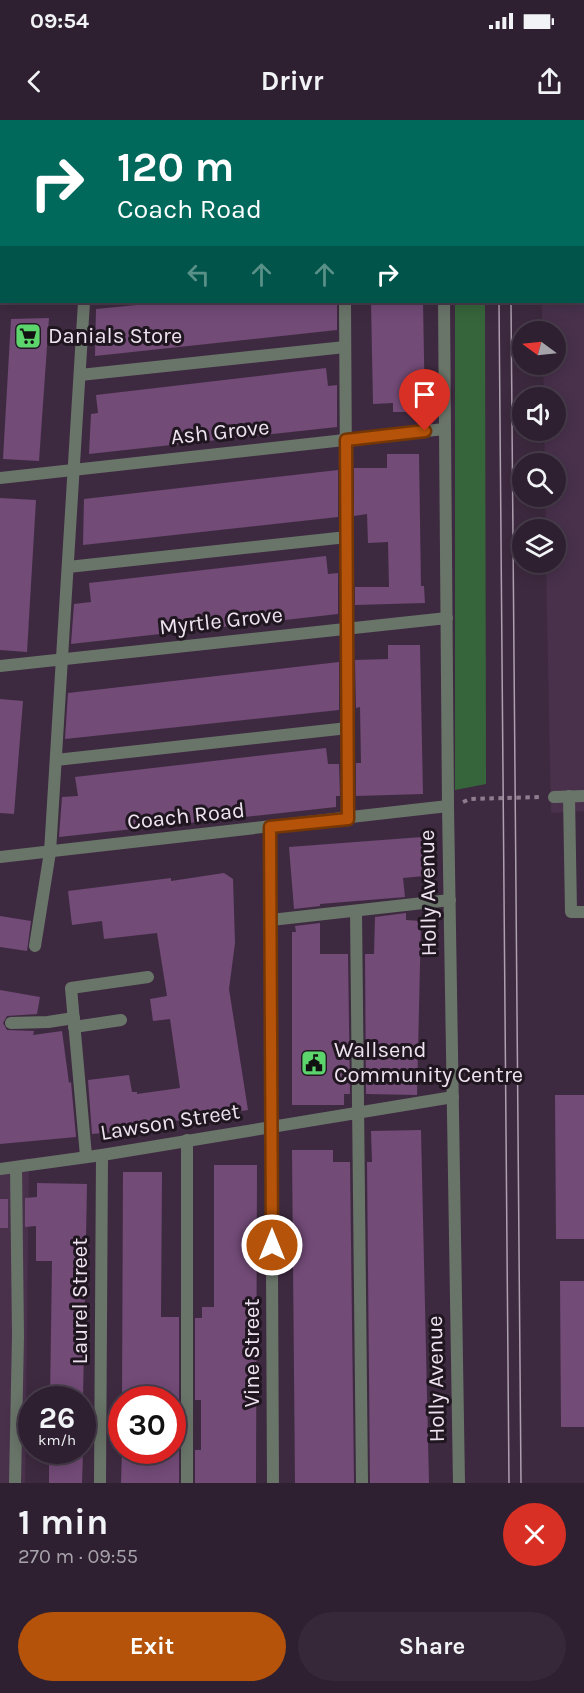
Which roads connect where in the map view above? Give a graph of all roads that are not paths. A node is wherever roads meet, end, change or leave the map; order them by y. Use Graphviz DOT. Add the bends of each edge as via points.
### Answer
graph roads {
  1 [pos="84,303"];
  2 [pos="345,303"];
  3 [pos="444,303"];
  4 [pos="345,347"];
  5 [pos="80,375"];
  6 [pos="444,429"];
  7 [pos="346,440"];
  8 [pos="74,470"];
  9 [pos="0,478"];
  10 [pos="346,537"];
  11 [pos="68,567"];
  12 [pos="447,618"];
  13 [pos="347,629"];
  14 [pos="63,659"];
  15 [pos="0,666"];
  16 [pos="348,728"];
  17 [pos="56,760"];
  18 [pos="569,796"];
  19 [pos="584,796"];
  20 [pos="555,797"];
  21 [pos="448,806"];
  22 [pos="348,819"];
  23 [pos="270,827"];
  24 [pos="50,852"];
  25 [pos="0,857"];
  26 [pos="450,900"];
  27 [pos="356,911"];
  28 [pos="584,912"];
  29 [pos="271,920"];
  30 [pos="36,946"];
  31 [pos="148,977"];
  32 [pos="121,1020"];
  33 [pos="11,1023"];
  34 [pos="74,1023"];
  35 [pos="453,1097"];
  36 [pos="357,1112"];
  37 [pos="271,1126"];
  38 [pos="187,1140"];
  39 [pos="102,1155"];
  40 [pos="86,1156"];
  41 [pos="16,1167"];
  42 [pos="0,1169"];
  43 [pos="15,1483"];
  44 [pos="100,1483"];
  45 [pos="187,1483"];
  46 [pos="273,1483"];
  47 [pos="362,1483"];
  48 [pos="459,1483"];
  1 -- 5 [label="street"];
  2 -- 4 [label="street"];
  3 -- 6 [label="street, Holly Avenue"];
  4 -- 5 [label="street"];
  4 -- 7 [label="street"];
  5 -- 8 [label="street"];
  6 -- 7 [label="street, Ash Grove"];
  6 -- 12 [label="street, Holly Avenue"];
  7 -- 8 [label="street, Ash Grove"];
  7 -- 10 [label="street"];
  8 -- 9 [label="street, Ash Grove"];
  8 -- 11 [label="street"];
  10 -- 11 [label="street"];
  10 -- 13 [label="street"];
  11 -- 14 [label="street"];
  12 -- 13 [label="street, Myrtle Grove"];
  12 -- 21 [label="street, Holly Avenue"];
  13 -- 14 [label="street, Myrtle Grove"];
  13 -- 16 [label="street"];
  14 -- 15 [label="street, Myrtle Grove"];
  14 -- 17 [label="street"];
  16 -- 17 [label="street"];
  16 -- 22 [label="street"];
  17 -- 24 [label="street"];
  18 -- 19 [label="street"];
  18 -- 20 [label="street"];
  18 -- 28 [label="street" via="571,912"];
  21 -- 22 [label="street, Coach Road"];
  21 -- 26 [label="street, Holly Avenue"];
  22 -- 23 [label="street, Coach Road"];
  23 -- 24 [label="street, Coach Road"];
  23 -- 29 [label="street, Vine Street"];
  24 -- 25 [label="street, Coach Road"];
  24 -- 30 [label="street"];
  26 -- 27 [label="street"];
  26 -- 35 [label="street, Holly Avenue"];
  27 -- 29 [label="street"];
  27 -- 36 [label="street"];
  29 -- 37 [label="street, Vine Street"];
  31 -- 34 [label="street" via="71,988"];
  32 -- 34 [label="street"];
  33 -- 34 [label="street"];
  34 -- 40 [label="street"];
  35 -- 36 [label="street, Lawson Street"];
  35 -- 48 [label="street, Holly Avenue"];
  36 -- 37 [label="street, Lawson Street"];
  36 -- 47 [label="street"];
  37 -- 38 [label="street, Lawson Street"];
  37 -- 46 [label="street, Vine Street"];
  38 -- 39 [label="street, Lawson Street"];
  38 -- 45 [label="street"];
  39 -- 40 [label="street, Lawson Street"];
  39 -- 44 [label="street, Laurel Street"];
  40 -- 41 [label="street, Lawson Street"];
  41 -- 42 [label="street, Lawson Street"];
  41 -- 43 [label="street"];
}
